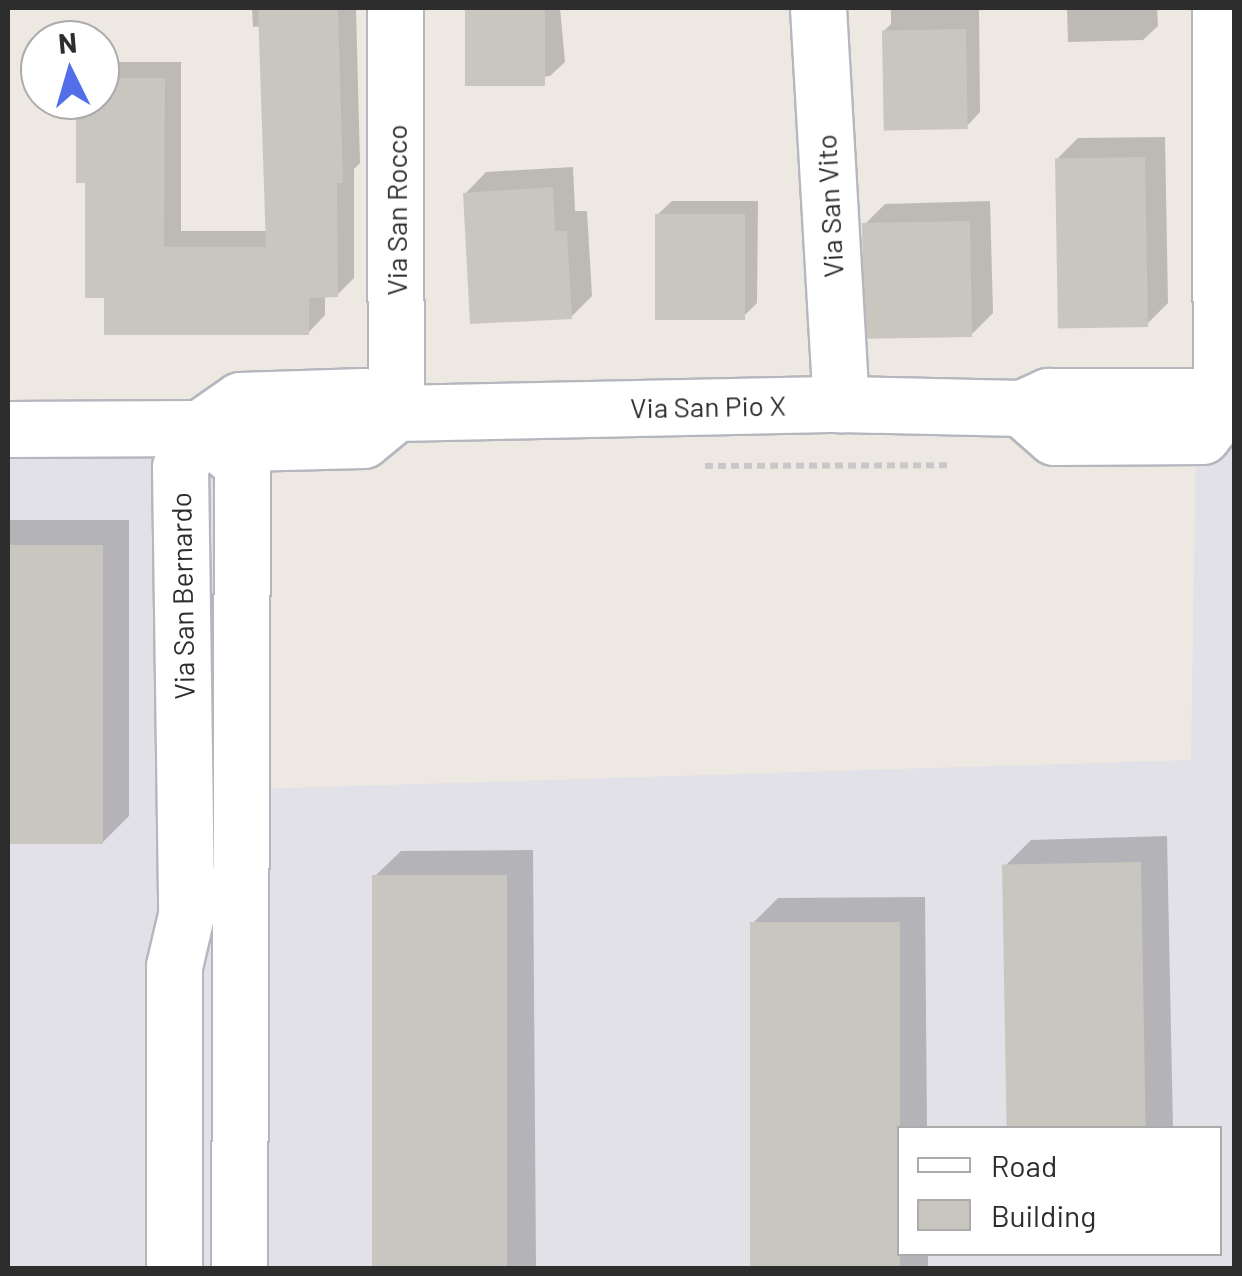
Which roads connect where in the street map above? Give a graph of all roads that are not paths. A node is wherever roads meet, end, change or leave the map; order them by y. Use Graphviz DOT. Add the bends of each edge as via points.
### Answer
graph roads {
  1 [pos="395,8"];
  2 [pos="818,8"];
  3 [pos="1220,8"];
  4 [pos="841,404"];
  5 [pos="396,412"];
  6 [pos="1228,412"];
  7 [pos="200,428"];
  8 [pos="8,429"];
  9 [pos="174,1268"];
  10 [pos="239,1268"];
  1 -- 5 [label="street, Via San Rocco"];
  2 -- 4 [label="street, Via San Vito"];
  3 -- 6 [label="street"];
  4 -- 5 [label="street, Via San Pio X"];
  4 -- 6 [label="street, Via San Pio X" via="1021,408 1054,437 1202,436"];
  5 -- 7 [label="street" via="363,440 244,444"];
  7 -- 8 [label="street"];
  7 -- 9 [label="street, Via San Bernardo" via="180,466 186,915 174,966"];
  7 -- 10 [label="street" via="242,464"];
}
